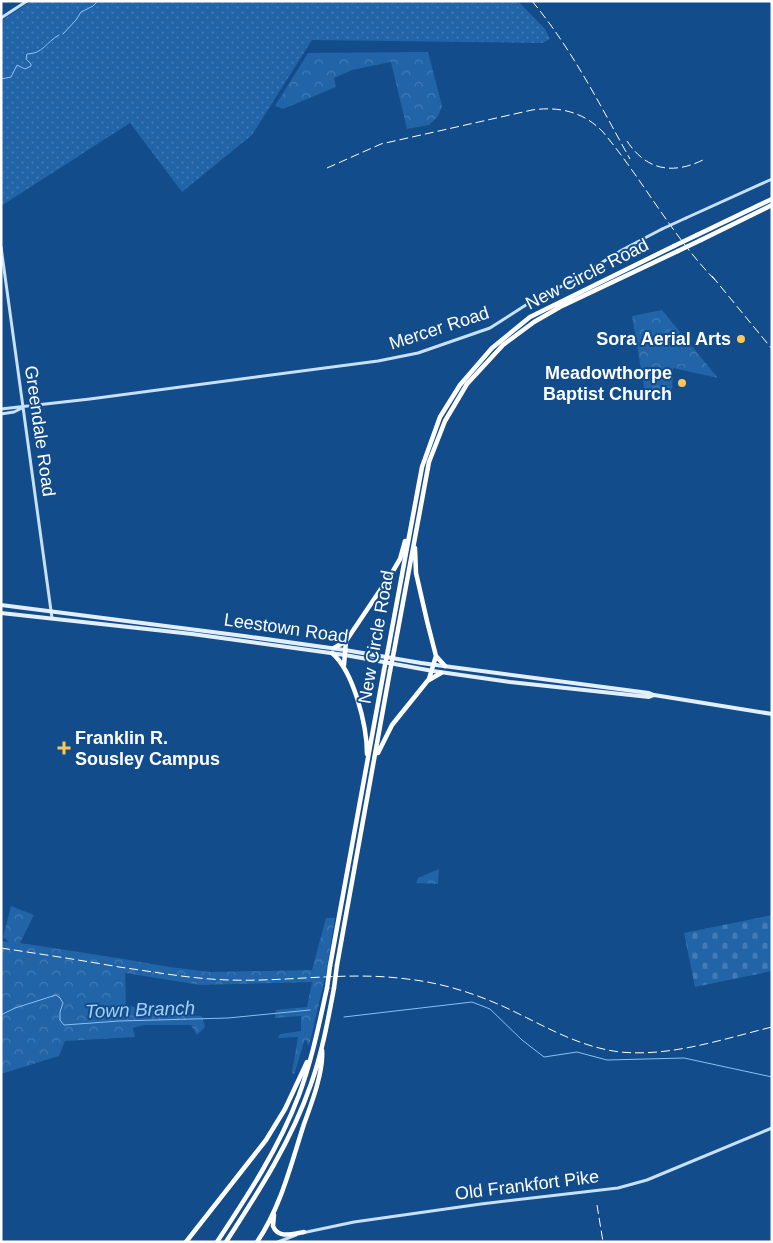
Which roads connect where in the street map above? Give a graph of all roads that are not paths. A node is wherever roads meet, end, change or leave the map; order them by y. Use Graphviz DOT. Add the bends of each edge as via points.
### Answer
graph roads {
  1 [pos="27,1"];
  2 [pos="1,18"];
  3 [pos="772,179"];
  4 [pos="772,199"];
  5 [pos="772,205"];
  6 [pos="699,237"];
  7 [pos="1,247"];
  8 [pos="22,408"];
  9 [pos="1,410"];
  10 [pos="1,414"];
  11 [pos="417,519"];
  12 [pos="411,520"];
  13 [pos="1,605"];
  14 [pos="50,611"];
  15 [pos="1,612"];
  16 [pos="52,618"];
  17 [pos="346,640"];
  18 [pos="333,651"];
  19 [pos="345,652"];
  20 [pos="436,656"];
  21 [pos="434,665"];
  22 [pos="344,666"];
  23 [pos="445,666"];
  24 [pos="387,671"];
  25 [pos="433,671"];
  26 [pos="441,672"];
  27 [pos="426,682"];
  28 [pos="654,696"];
  29 [pos="772,714"];
  30 [pos="374,761"];
  31 [pos="366,768"];
  32 [pos="322,1046"];
  33 [pos="312,1054"];
  34 [pos="772,1128"];
  35 [pos="274,1211"];
  36 [pos="304,1232"];
  37 [pos="187,1241"];
  38 [pos="217,1242"];
  39 [pos="226,1242"];
  40 [pos="257,1242"];
  41 [pos="278,1242"];
  1 -- 2 [label="street"];
  3 -- 8 [label="street, Mercer Road, bridge" via="622,250 490,328 416,354"];
  4 -- 6 [label="highway, New Circle Road"];
  5 -- 6 [label="highway, New Circle Road"];
  6 -- 11 [label="highway, New Circle Road, bridge" via="678,251 534,322 492,355 459,396 439,434 429,462"];
  6 -- 12 [label="highway, New Circle Road, bridge" via="674,246 530,318 481,358 440,417 425,457"];
  7 -- 8 [label="street, Greendale Road"];
  8 -- 9 [label="street, Mercer Road"];
  8 -- 10 [label="street, Mercer Road"];
  8 -- 14 [label="street, Greendale Road"];
  11 -- 20 [label="highway" via="416,573"];
  11 -- 24 [label="highway, New Circle Road, bridge" via="394,651"];
  12 -- 17 [label="highway" via="397,565"];
  12 -- 24 [label="highway, New Circle Road, bridge"];
  13 -- 14 [label="main road, Leestown Road"];
  14 -- 16 [label="street, Greendale Road"];
  14 -- 18 [label="main road, Leestown Road"];
  15 -- 16 [label="main road, Leestown Road"];
  16 -- 18 [label="main road, Leestown Road"];
  17 -- 18 [label="highway"];
  17 -- 19 [label="highway"];
  18 -- 19 [label="main road, Leestown Road"];
  18 -- 22 [label="highway"];
  19 -- 21 [label="main road, Leestown Road"];
  19 -- 22 [label="highway"];
  19 -- 25 [label="main road, Leestown Road"];
  20 -- 21 [label="highway"];
  20 -- 23 [label="highway"];
  21 -- 23 [label="main road, Leestown Road"];
  21 -- 25 [label="highway"];
  22 -- 31 [label="highway" via="365,725"];
  23 -- 28 [label="main road, Leestown Road"];
  24 -- 30 [label="highway, New Circle Road"];
  24 -- 31 [label="highway, New Circle Road"];
  25 -- 26 [label="main road, Leestown Road"];
  25 -- 27 [label="highway"];
  26 -- 27 [label="highway"];
  26 -- 28 [label="main road, Leestown Road"];
  27 -- 30 [label="highway" via="392,725"];
  28 -- 29 [label="main road, Leestown Road"];
  30 -- 32 [label="highway, New Circle Road, bridge"];
  31 -- 33 [label="highway, New Circle Road, bridge"];
  32 -- 35 [label="highway" via="322,1060 311,1102"];
  32 -- 39 [label="highway, New Circle Road" via="311,1084 286,1146"];
  33 -- 37 [label="highway" via="270,1134"];
  33 -- 38 [label="highway, New Circle Road" via="282,1134"];
  34 -- 36 [label="street, Old Frankfort Pike" via="643,1182 618,1188 481,1204"];
  35 -- 36 [label="highway" via="276,1232 283,1235"];
  35 -- 40 [label="highway"];
  36 -- 41 [label="street, Old Frankfort Pike"];
}
